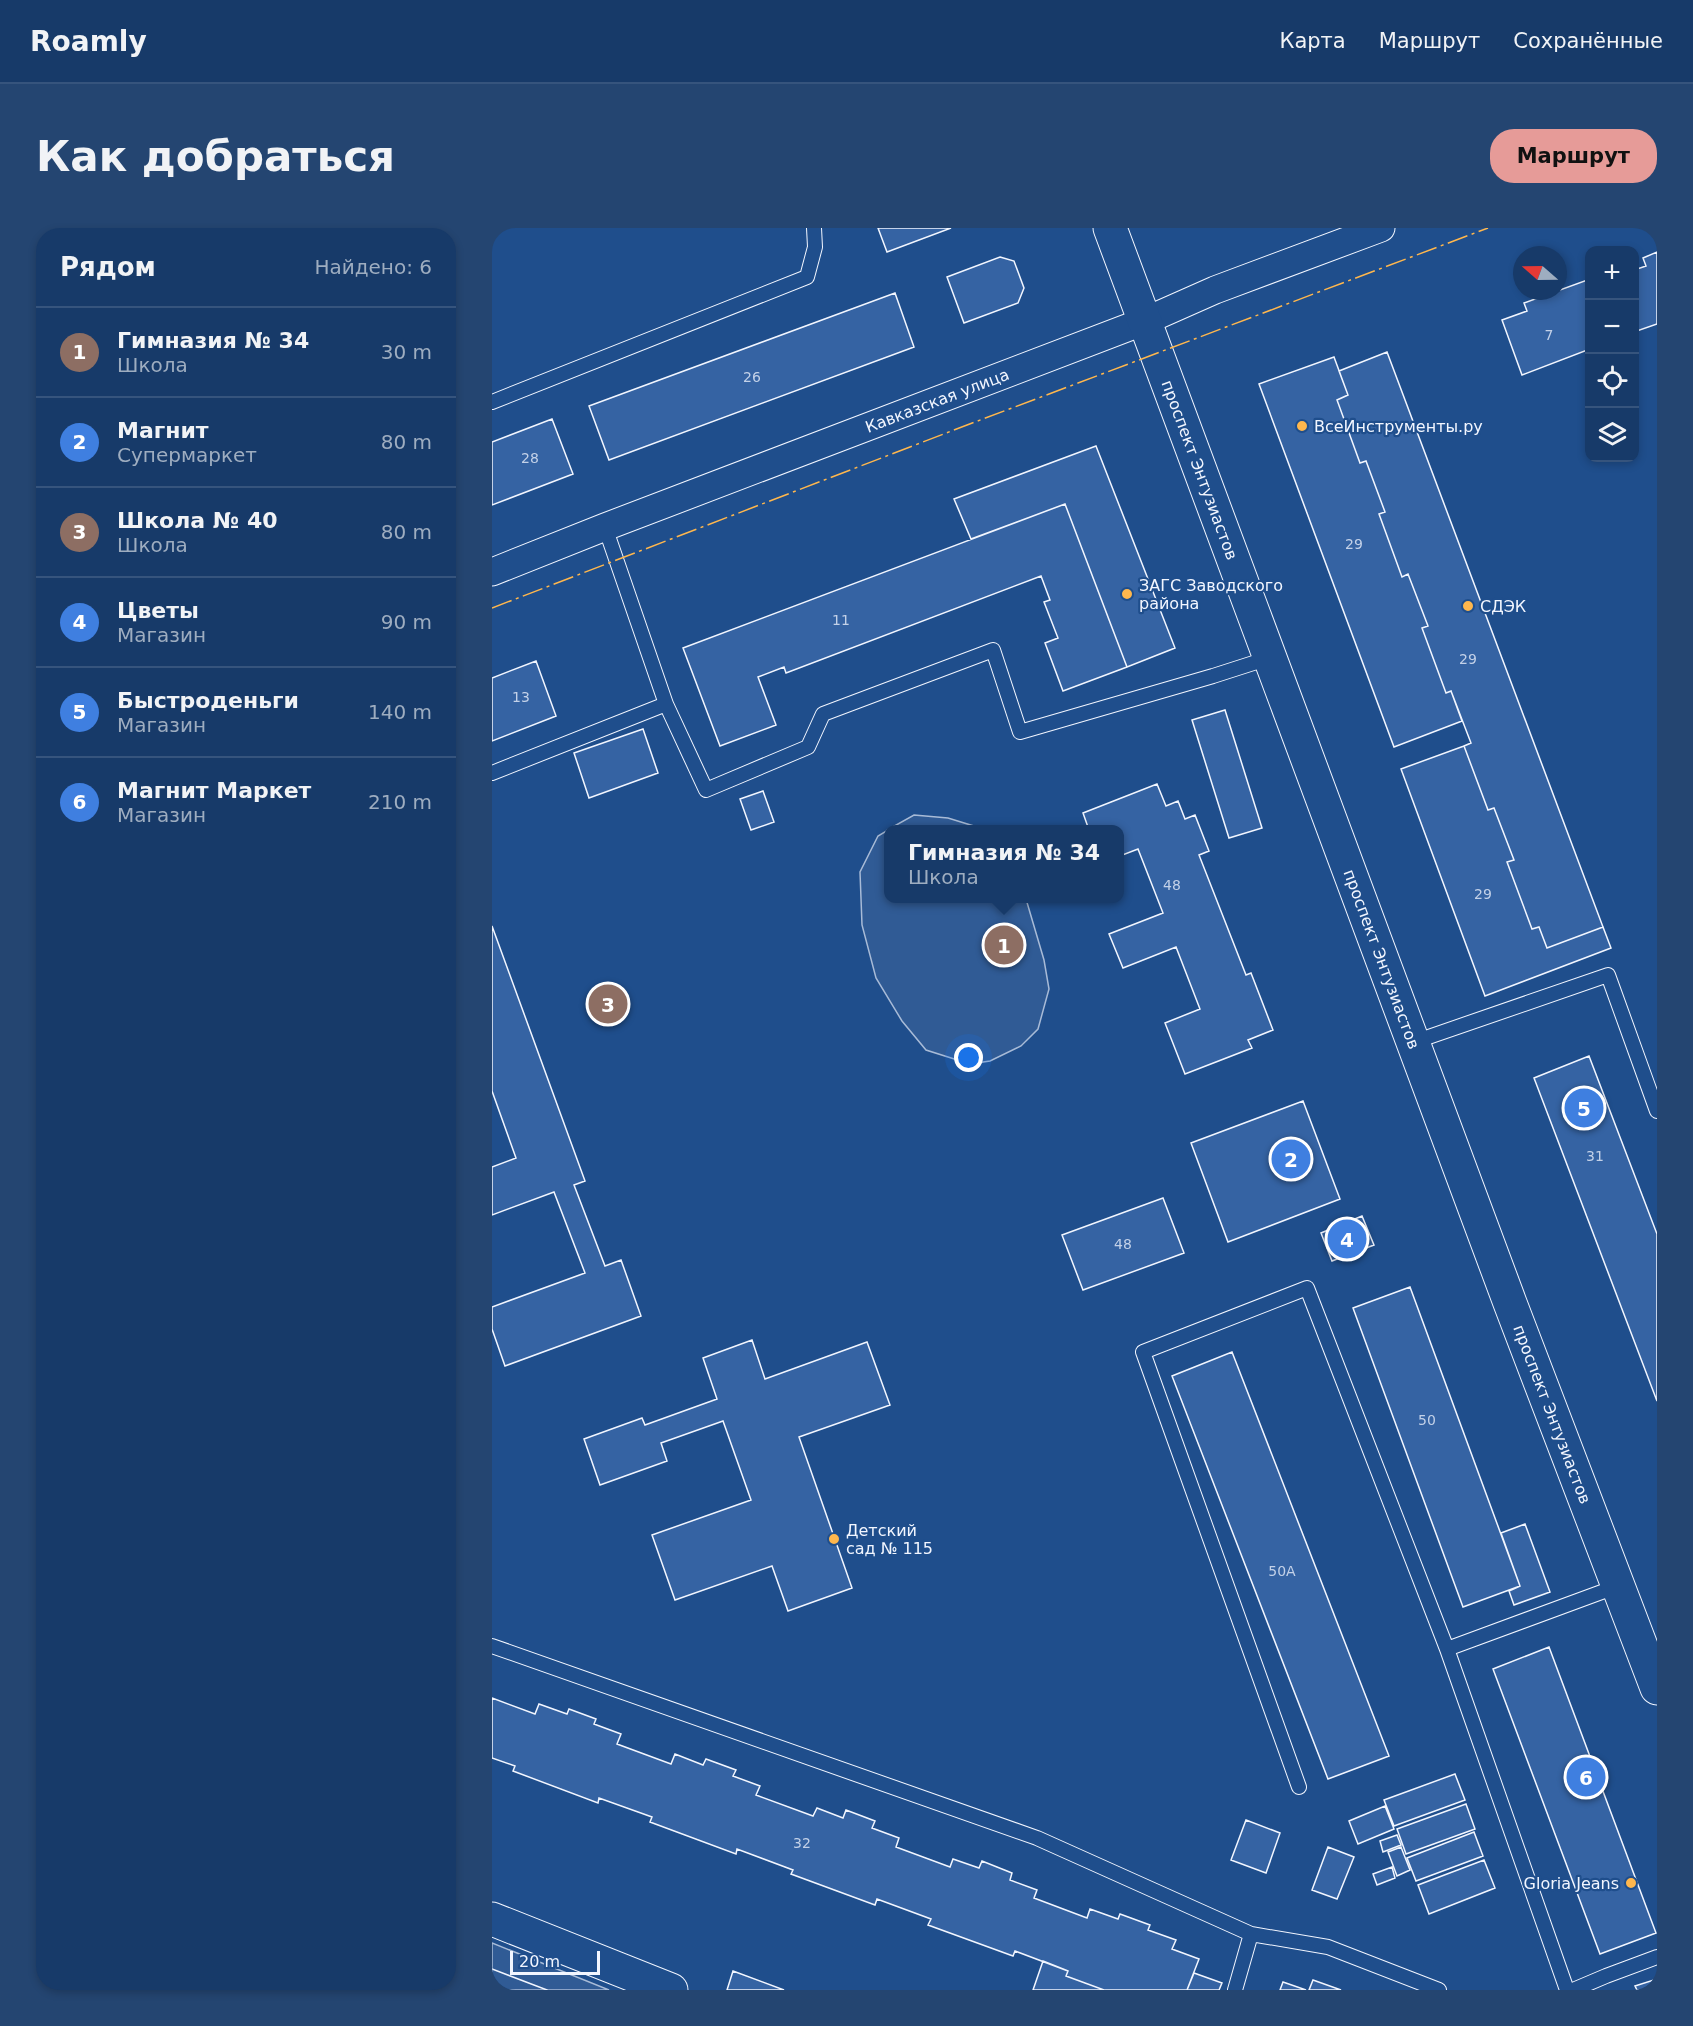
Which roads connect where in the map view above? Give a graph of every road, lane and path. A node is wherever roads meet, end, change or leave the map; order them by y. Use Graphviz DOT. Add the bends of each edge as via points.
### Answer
graph roads {
  1 [pos="814,228"];
  2 [pos="1110,228"];
  3 [pos="1381,228"];
  4 [pos="1145,321"];
  5 [pos="492,402"];
  6 [pos="605,527"];
  7 [pos="492,572"];
  8 [pos="1269,658"];
  9 [pos="666,704"];
  10 [pos="492,773"];
  11 [pos="1414,1042"];
  12 [pos="1657,1111"];
  13 [pos="1618,1586"];
  14 [pos="492,1646"];
  15 [pos="1447,1649"];
  16 [pos="1657,1688"];
  17 [pos="1299,1788"];
  18 [pos="492,1919"];
  19 [pos="1251,1934"];
  20 [pos="1657,1958"];
  21 [pos="672,1990"];
  22 [pos="1235,1990"];
  23 [pos="1439,1990"];
  24 [pos="1567,1990"];
  25 [pos="1573,1990"];
  1 -- 5 [label="lane" via="815,247 807,277"];
  2 -- 4 [label="main road, проспект Энтузиастов"];
  3 -- 4 [label="street, Кавказская улица" via="1215,290"];
  4 -- 6 [label="street, Кавказская улица"];
  4 -- 8 [label="main road, проспект Энтузиастов"];
  6 -- 7 [label="street, Кавказская улица"];
  6 -- 9 [label="lane"];
  8 -- 9 [label="lane" via="1020,732 993,650 822,714 808,747 706,790"];
  8 -- 11 [label="main road, проспект Энтузиастов"];
  9 -- 10 [label="lane"];
  11 -- 12 [label="lane" via="1608,975"];
  11 -- 13 [label="main road, проспект Энтузиастов"];
  13 -- 15 [label="lane"];
  13 -- 16 [label="main road, проспект Энтузиастов"];
  14 -- 19 [label="lane" via="1037,1838"];
  15 -- 17 [label="lane" via="1307,1288 1143,1352"];
  15 -- 24 [label="lane"];
  18 -- 21 [label="main road"];
  19 -- 22 [label="lane"];
  19 -- 23 [label="lane" via="1328,1947"];
  20 -- 25 [label="lane"];
}
